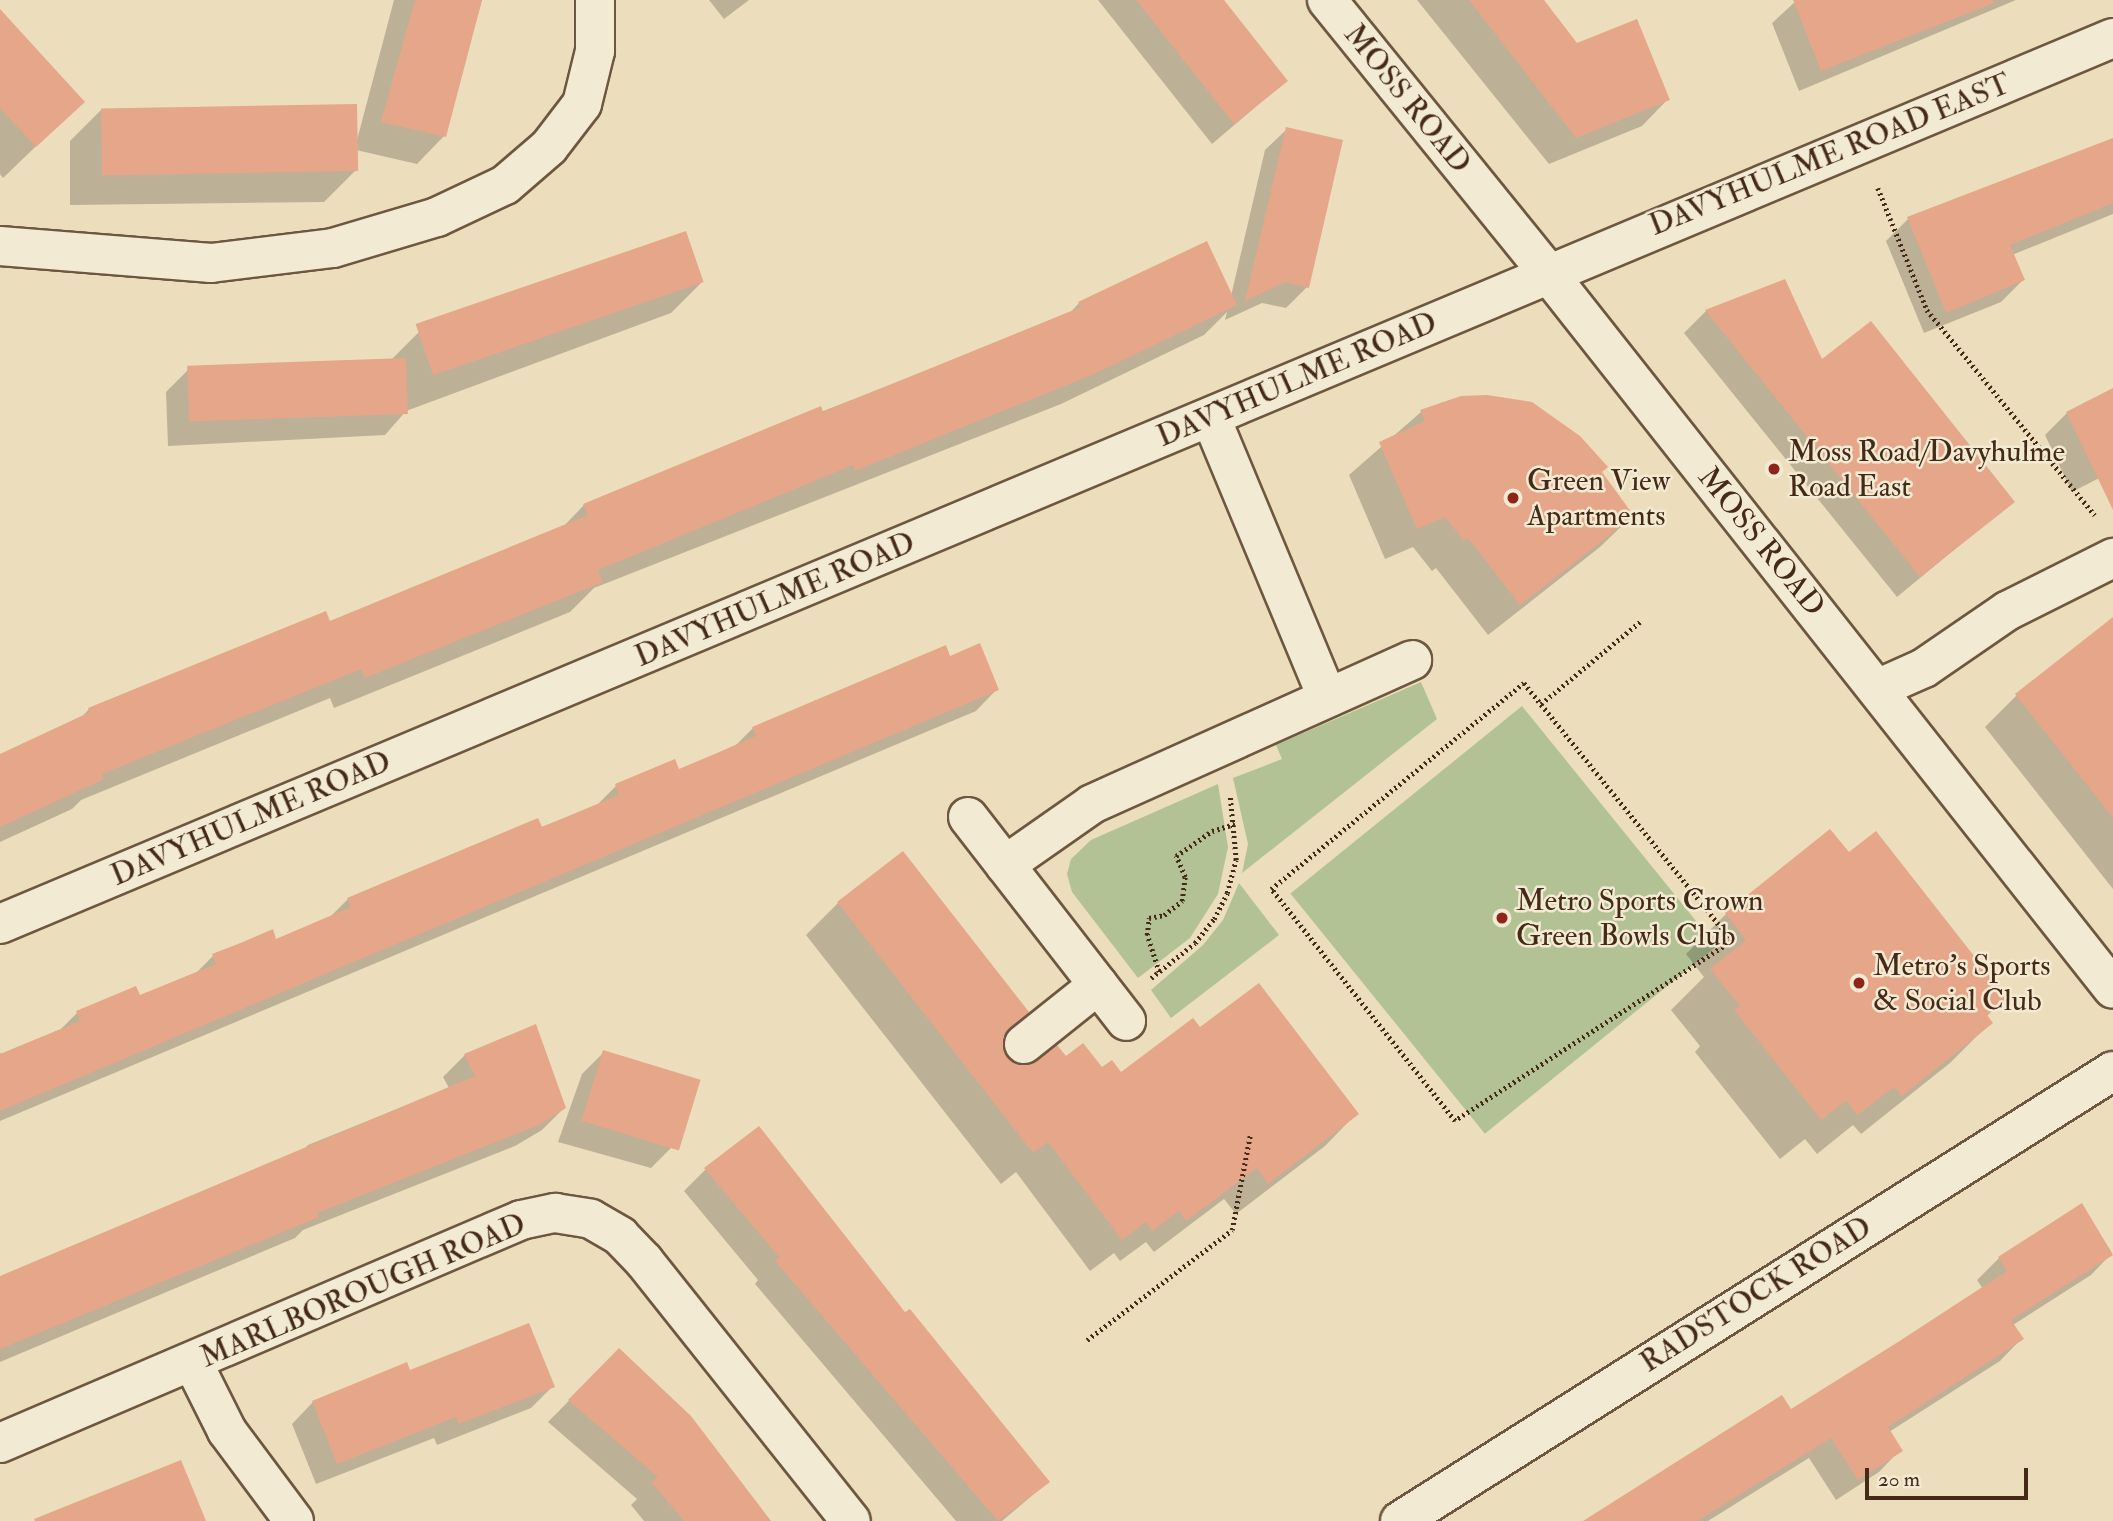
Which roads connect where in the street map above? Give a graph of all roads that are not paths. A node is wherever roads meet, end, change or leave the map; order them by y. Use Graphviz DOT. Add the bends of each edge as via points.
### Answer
graph roads {
  1 [pos="595,0"];
  2 [pos="1327,0"];
  3 [pos="2113,38"];
  4 [pos="0,246"];
  5 [pos="1547,272"];
  6 [pos="1211,418"];
  7 [pos="2109,542"];
  8 [pos="1412,660"];
  9 [pos="1879,688"];
  10 [pos="1327,696"];
  11 [pos="968,817"];
  12 [pos="1005,864"];
  13 [pos="0,923"];
  14 [pos="2113,989"];
  15 [pos="1024,1044"];
  16 [pos="2113,1070"];
  17 [pos="193,1363"];
  18 [pos="0,1443"];
  19 [pos="294,1521"];
  20 [pos="851,1521"];
  21 [pos="1401,1521"];
  1 -- 4 [label="street" via="595,51 582,104 550,148 505,186 437,217 333,248 211,263"];
  2 -- 5 [label="street, MOSS ROAD"];
  3 -- 5 [label="street, DAVYHULME ROAD EAST"];
  5 -- 6 [label="street, DAVYHULME ROAD"];
  5 -- 9 [label="street, MOSS ROAD"];
  6 -- 10 [label="street"];
  6 -- 13 [label="street, DAVYHULME ROAD"];
  7 -- 9 [label="street" via="1924,668"];
  8 -- 10 [label="street"];
  9 -- 14 [label="street, MOSS ROAD"];
  10 -- 12 [label="street" via="1067,817"];
  11 -- 12 [label="street"];
  12 -- 15 [label="street" via="1113,1004"];
  16 -- 21 [label="street, RADSTOCK ROAD"];
  17 -- 18 [label="street, MARLBOROUGH ROAD"];
  17 -- 19 [label="street" via="227,1431"];
  17 -- 20 [label="street, MARLBOROUGH ROAD" via="521,1220 555,1213 591,1219 620,1236 644,1261"];
}
